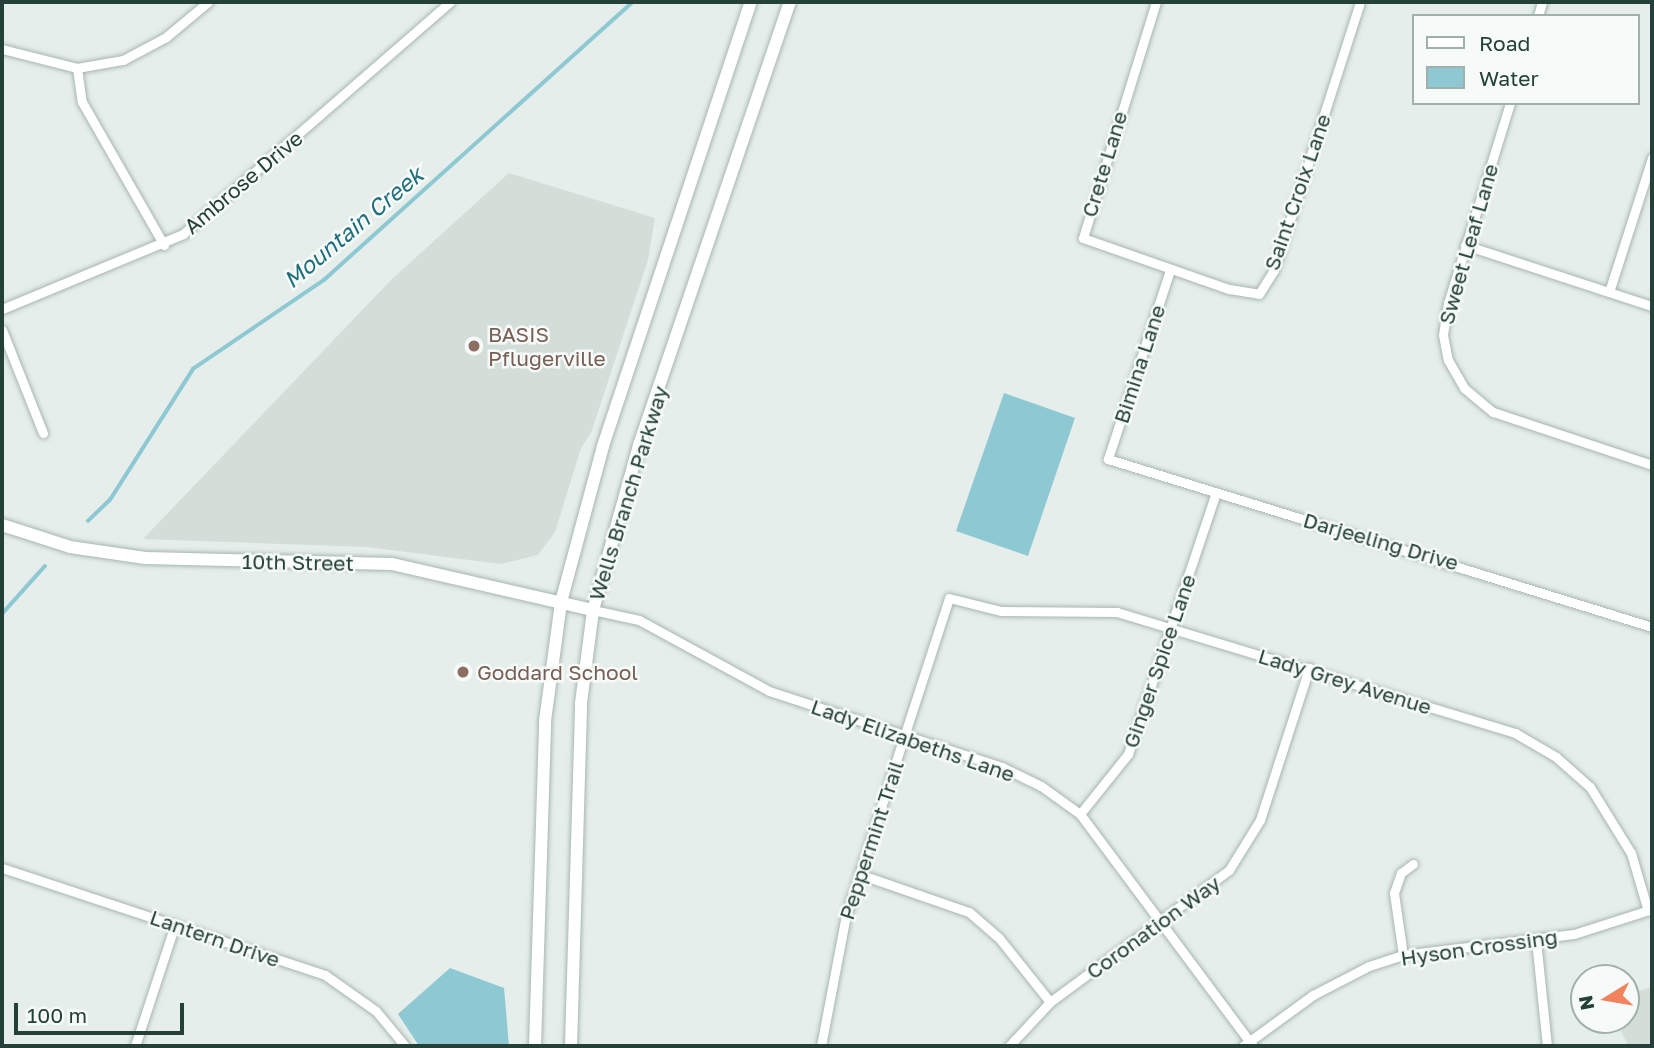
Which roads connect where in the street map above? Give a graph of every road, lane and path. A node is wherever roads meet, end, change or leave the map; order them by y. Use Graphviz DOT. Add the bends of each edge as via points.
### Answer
graph roads {
  1 [pos="450,2"];
  2 [pos="751,2"];
  3 [pos="790,2"];
  4 [pos="1157,2"];
  5 [pos="1360,2"];
  6 [pos="203,3"];
  7 [pos="2,49"];
  8 [pos="77,68"];
  9 [pos="1509,105"];
  10 [pos="1652,158"];
  11 [pos="164,245"];
  12 [pos="1465,245"];
  13 [pos="1170,270"];
  14 [pos="1609,292"];
  15 [pos="1652,306"];
  16 [pos="2,309"];
  17 [pos="2,330"];
  18 [pos="43,433"];
  19 [pos="1108,459"];
  20 [pos="1652,465"];
  21 [pos="1215,495"];
  22 [pos="2,525"];
  23 [pos="949,598"];
  24 [pos="561,602"];
  25 [pos="593,610"];
  26 [pos="1652,626"];
  27 [pos="1170,631"];
  28 [pos="1309,668"];
  29 [pos="906,734"];
  30 [pos="1080,814"];
  31 [pos="1413,864"];
  32 [pos="2,869"];
  33 [pos="859,874"];
  34 [pos="1650,910"];
  35 [pos="1164,922"];
  36 [pos="175,924"];
  37 [pos="1536,940"];
  38 [pos="1403,955"];
  39 [pos="1050,1002"];
  40 [pos="1249,1045"];
  41 [pos="135,1046"];
  42 [pos="405,1046"];
  43 [pos="535,1046"];
  44 [pos="571,1046"];
  45 [pos="821,1046"];
  46 [pos="1009,1046"];
  47 [pos="1547,1046"];
  1 -- 11 [label="street, Ambrose Drive" via="204,218"];
  2 -- 24 [label="main road, Wells Branch Parkway" via="600,458"];
  3 -- 25 [label="main road, Wells Branch Parkway" via="639,444"];
  4 -- 13 [label="street, Crete Lane" via="1083,238"];
  5 -- 13 [label="street, Saint Croix Lane" via="1274,270 1259,294"];
  6 -- 8 [label="street" via="144,52"];
  7 -- 8 [label="street"];
  8 -- 11 [label="street" via="82,102"];
  9 -- 12 [label="street, Sweet Leaf Lane"];
  10 -- 14 [label="street"];
  11 -- 16 [label="street, Ambrose Drive"];
  12 -- 14 [label="street"];
  12 -- 20 [label="street, Sweet Leaf Lane" via="1443,335 1464,388 1493,412"];
  13 -- 19 [label="street, Bimina Lane"];
  14 -- 15 [label="street"];
  17 -- 18 [label="street"];
  19 -- 21 [label="street, Darjeeling Drive"];
  21 -- 26 [label="street, Darjeeling Drive" via="1392,542"];
  21 -- 27 [label="street, Ginger Spice Lane"];
  22 -- 24 [label="main road, 10th Street" via="113,555 392,564"];
  23 -- 27 [label="street, Lady Grey Avenue" via="1001,611 1117,612"];
  23 -- 29 [label="street, Peppermint Trail"];
  24 -- 25 [label="main road, 10th Street"];
  24 -- 43 [label="main road, Wells Branch Parkway" via="545,721"];
  25 -- 29 [label="street, Lady Elizabeths Lane" via="639,620 769,691"];
  25 -- 44 [label="main road, Wells Branch Parkway" via="581,704"];
  27 -- 28 [label="street, Lady Grey Avenue"];
  27 -- 30 [label="street, Ginger Spice Lane" via="1128,754"];
  28 -- 34 [label="street, Lady Grey Avenue" via="1515,733 1556,757 1590,787 1619,828"];
  28 -- 35 [label="street, Coronation Way" via="1260,820 1246,848 1207,890"];
  29 -- 30 [label="street, Lady Elizabeths Lane" via="1002,767"];
  29 -- 33 [label="street, Peppermint Trail"];
  30 -- 35 [label="street, Lady Elizabeths Lane"];
  31 -- 38 [label="street" via="1401,873 1394,893"];
  32 -- 36 [label="street, Lantern Drive"];
  33 -- 39 [label="street" via="969,912 999,938"];
  33 -- 45 [label="street, Peppermint Trail" via="830,978"];
  34 -- 37 [label="street, Hyson Crossing"];
  35 -- 39 [label="street, Coronation Way"];
  35 -- 40 [label="street, Lady Elizabeths Lane"];
  36 -- 41 [label="street"];
  36 -- 42 [label="street, Lantern Drive" via="326,975 376,1011"];
  37 -- 38 [label="street, Hyson Crossing"];
  37 -- 47 [label="street"];
  38 -- 40 [label="street, Hyson Crossing" via="1340,979"];
  39 -- 46 [label="street, Coronation Way"];
}
